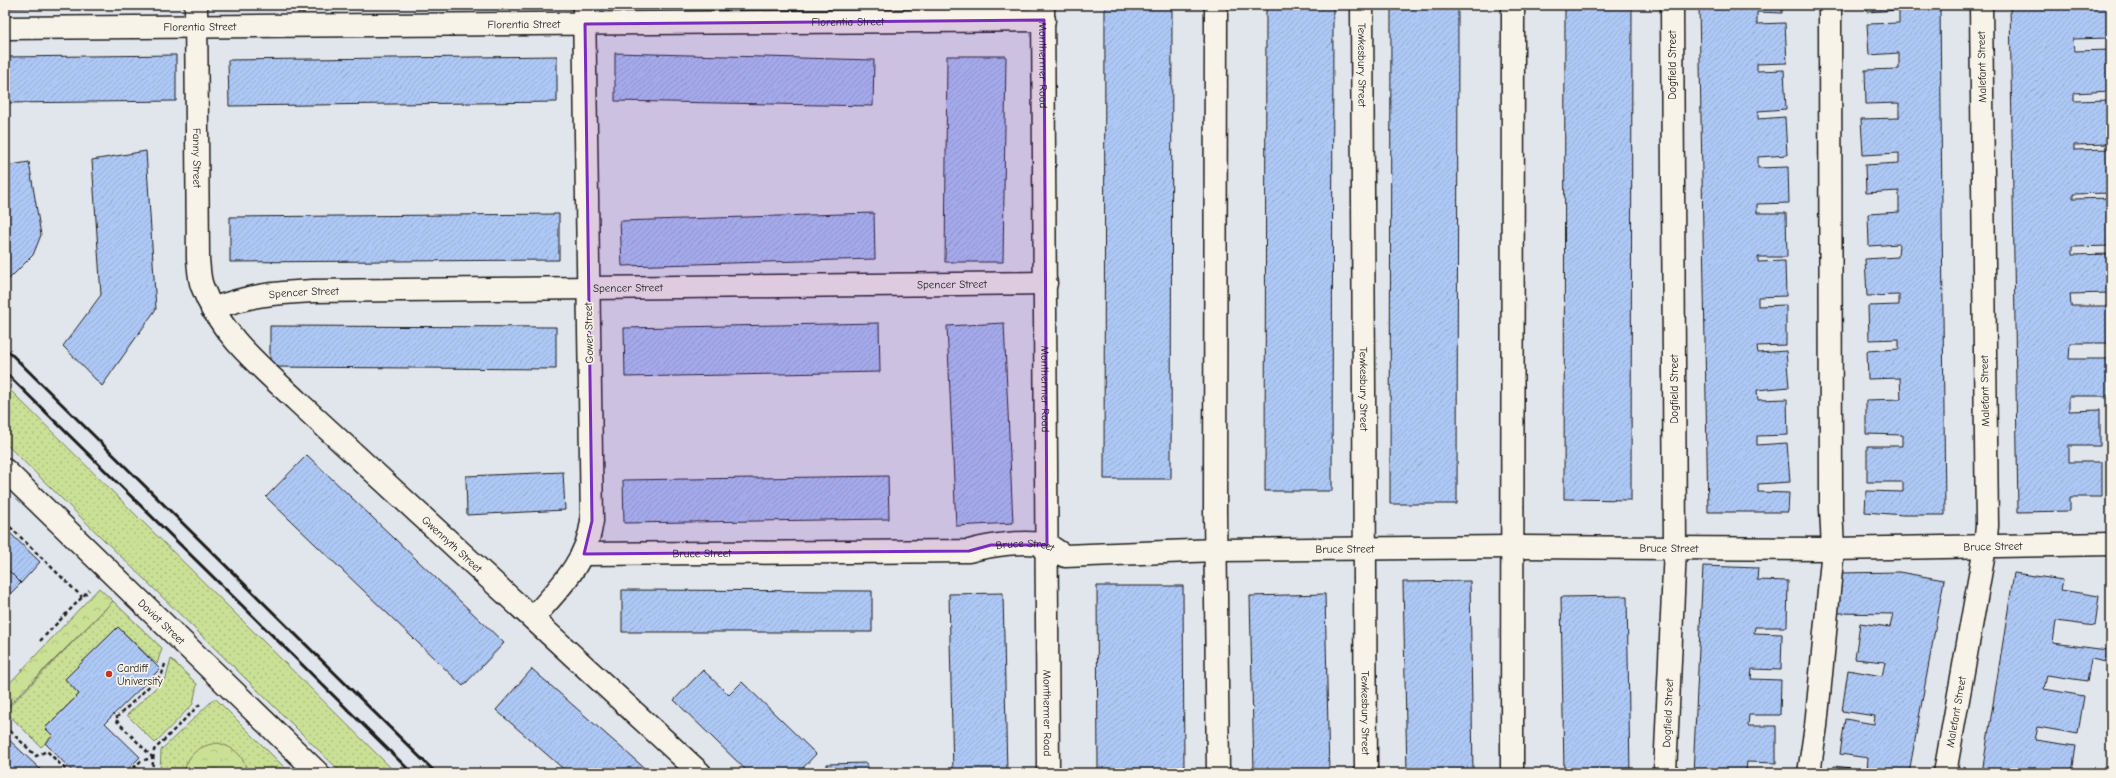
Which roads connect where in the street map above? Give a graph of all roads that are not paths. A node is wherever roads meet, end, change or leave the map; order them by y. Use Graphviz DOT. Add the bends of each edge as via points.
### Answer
graph roads {
  1 [pos="1216,5"];
  2 [pos="1362,5"];
  3 [pos="1513,5"];
  4 [pos="1672,5"];
  5 [pos="1830,5"];
  6 [pos="1981,5"];
  7 [pos="1043,13"];
  8 [pos="585,14"];
  9 [pos="197,15"];
  10 [pos="5,28"];
  11 [pos="1046,283"];
  12 [pos="588,289"];
  13 [pos="212,309"];
  14 [pos="5,470"];
  15 [pos="2111,544"];
  16 [pos="1047,545"];
  17 [pos="1985,546"];
  18 [pos="1512,547"];
  19 [pos="1675,548"];
  20 [pos="1833,549"];
  21 [pos="1216,550"];
  22 [pos="1364,550"];
  23 [pos="584,554"];
  24 [pos="533,618"];
  25 [pos="318,773"];
  26 [pos="700,773"];
  27 [pos="1048,773"];
  28 [pos="1218,773"];
  29 [pos="1366,773"];
  30 [pos="1512,773"];
  31 [pos="1665,773"];
  32 [pos="1809,773"];
  33 [pos="1945,773"];
  1 -- 21 [label="street"];
  2 -- 22 [label="street, Tewkesbury Street"];
  3 -- 18 [label="street"];
  4 -- 19 [label="street, Dogfield Street"];
  5 -- 20 [label="street"];
  6 -- 17 [label="street, Malefant Street" via="1987,526"];
  7 -- 8 [label="street, Florentia Street"];
  7 -- 11 [label="street, Monthermer Road"];
  8 -- 9 [label="street, Florentia Street"];
  8 -- 12 [label="street, Gower Street"];
  9 -- 10 [label="street, Florentia Street"];
  9 -- 13 [label="street, Fanny Street" via="198,259 201,285"];
  11 -- 12 [label="street, Spencer Street"];
  11 -- 16 [label="street, Monthermer Road"];
  12 -- 13 [label="street, Spencer Street" via="275,293 238,299"];
  12 -- 23 [label="street, Gower Street" via="592,521"];
  13 -- 24 [label="street, Gwennyth Street" via="244,350"];
  14 -- 25 [label="street, Daviot Street"];
  15 -- 17 [label="street, Bruce Street"];
  16 -- 21 [label="street, Bruce Street" via="1065,556"];
  16 -- 23 [label="street, Bruce Street" via="990,545 970,551"];
  16 -- 27 [label="street, Monthermer Road"];
  17 -- 20 [label="street, Bruce Street"];
  17 -- 33 [label="street, Malefant Street"];
  18 -- 19 [label="street, Bruce Street"];
  18 -- 22 [label="street, Bruce Street"];
  18 -- 30 [label="street"];
  19 -- 20 [label="street, Bruce Street"];
  19 -- 31 [label="street, Dogfield Street"];
  20 -- 32 [label="street"];
  21 -- 22 [label="street, Bruce Street"];
  21 -- 28 [label="street"];
  22 -- 29 [label="street, Tewkesbury Street"];
  23 -- 24 [label="street, Gower Street"];
  24 -- 26 [label="street, Gwennyth Street"];
}
